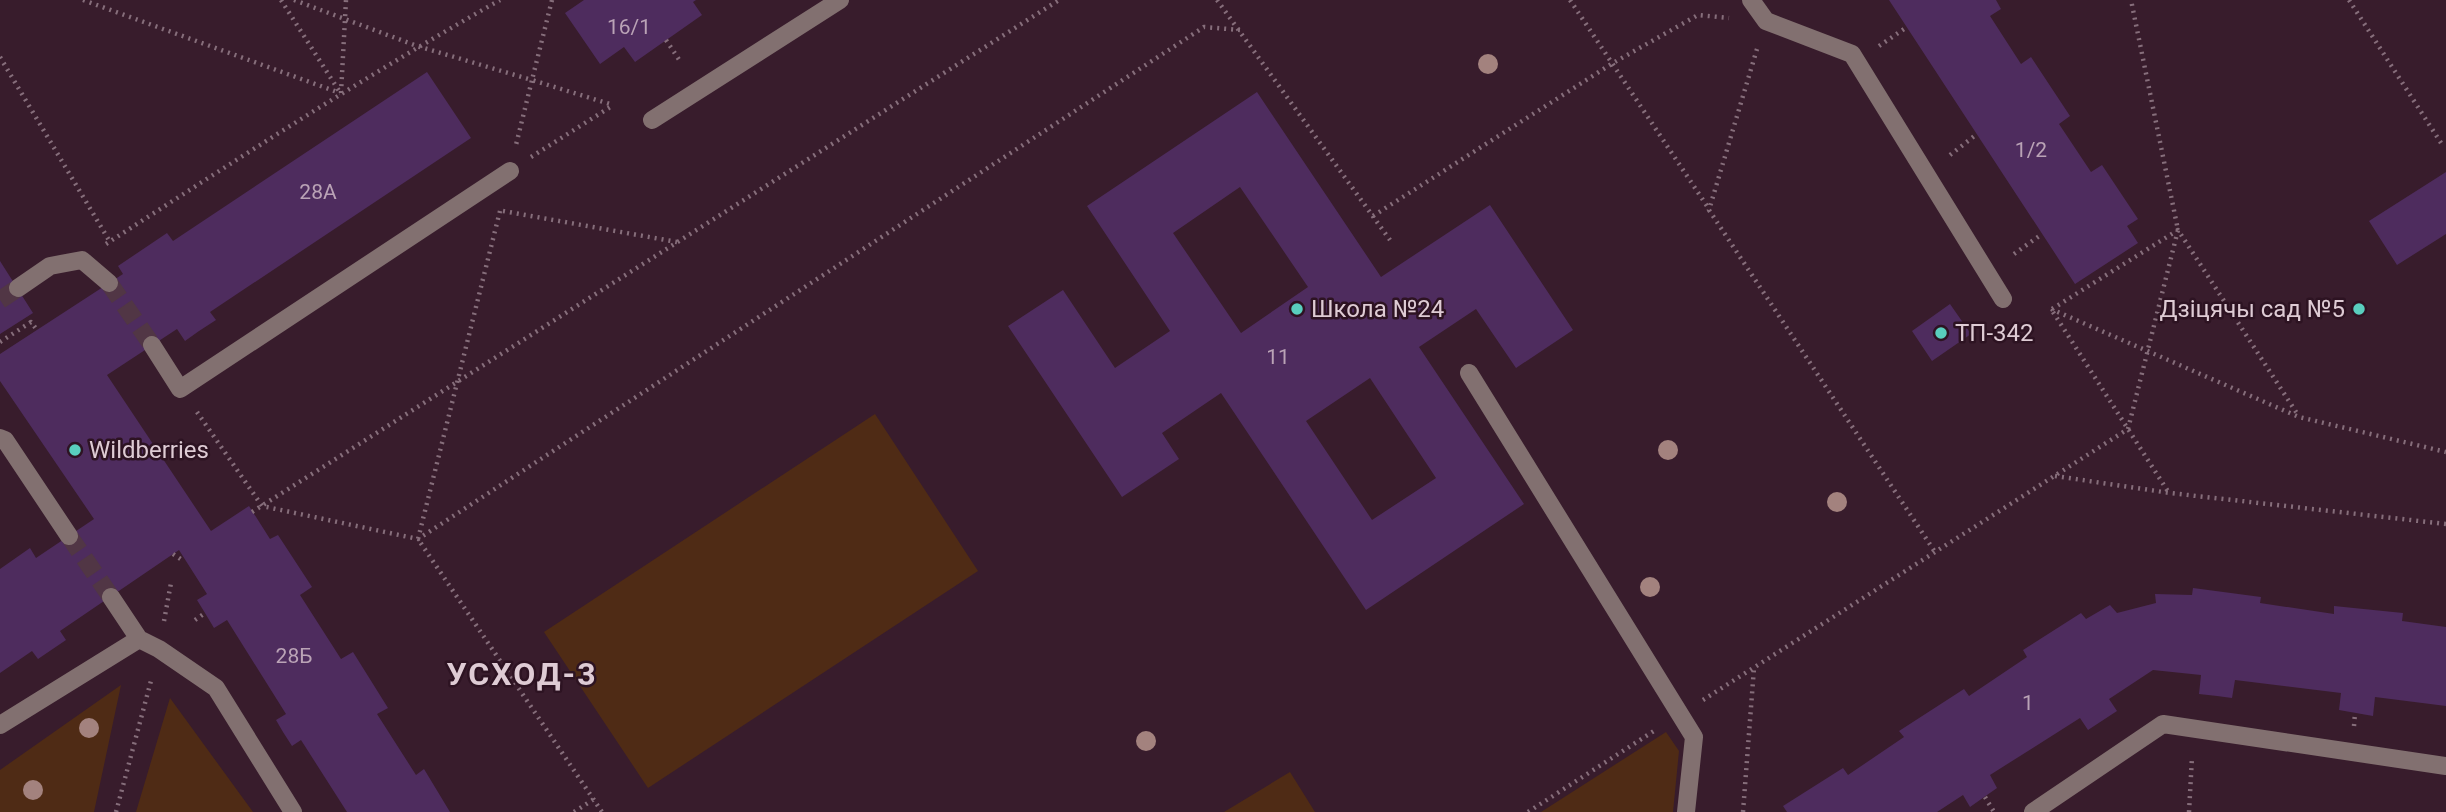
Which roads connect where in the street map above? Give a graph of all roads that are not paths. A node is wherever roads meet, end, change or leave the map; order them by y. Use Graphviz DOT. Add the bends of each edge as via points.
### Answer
graph roads {
  1 [pos="840,0"];
  2 [pos="1751,0"];
  3 [pos="652,120"];
  4 [pos="510,170"];
  5 [pos="109,283"];
  6 [pos="18,288"];
  7 [pos="2003,299"];
  8 [pos="152,345"];
  9 [pos="1469,373"];
  10 [pos="0,438"];
  11 [pos="69,536"];
  12 [pos="111,597"];
  13 [pos="139,639"];
  14 [pos="0,725"];
  15 [pos="2446,766"];
  16 [pos="293,812"];
  17 [pos="1686,812"];
  18 [pos="2033,812"];
  1 -- 3 [label="lane"];
  2 -- 7 [label="lane" via="1766,21 1852,54"];
  4 -- 8 [label="lane" via="180,388"];
  5 -- 6 [label="lane" via="82,260 50,266"];
  9 -- 17 [label="lane" via="1694,737"];
  10 -- 11 [label="lane"];
  12 -- 13 [label="lane"];
  13 -- 14 [label="lane"];
  13 -- 16 [label="lane" via="216,688"];
  15 -- 18 [label="lane" via="2163,724"];
}
